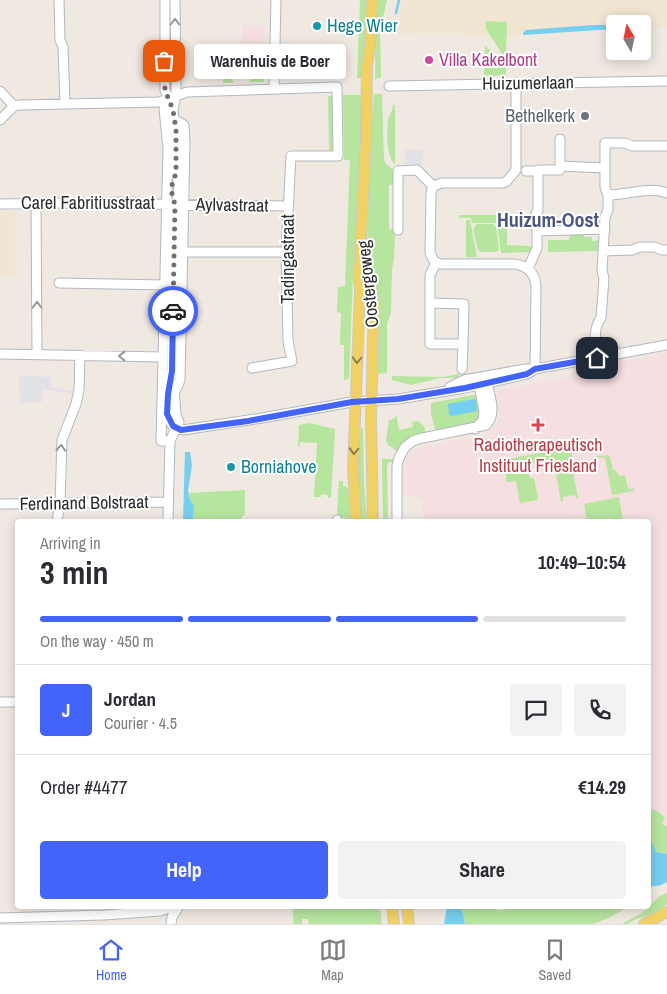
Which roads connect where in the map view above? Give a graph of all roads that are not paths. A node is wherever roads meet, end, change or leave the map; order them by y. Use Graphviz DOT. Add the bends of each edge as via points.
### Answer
graph roads {
  1 [pos="60,0"];
  2 [pos="165,0"];
  3 [pos="174,0"];
  4 [pos="276,0"];
  5 [pos="372,0"];
  6 [pos="667,81"];
  7 [pos="516,83"];
  8 [pos="389,86"];
  9 [pos="274,89"];
  10 [pos="0,91"];
  11 [pos="172,96"];
  12 [pos="65,104"];
  13 [pos="14,106"];
  14 [pos="174,114"];
  15 [pos="0,120"];
  16 [pos="560,140"];
  17 [pos="667,146"];
  18 [pos="560,166"];
  19 [pos="605,168"];
  20 [pos="538,170"];
  21 [pos="526,171"];
  22 [pos="433,186"];
  23 [pos="667,193"];
  24 [pos="608,195"];
  25 [pos="36,203"];
  26 [pos="0,204"];
  27 [pos="175,204"];
  28 [pos="288,206"];
  29 [pos="362,227"];
  30 [pos="604,229"];
  31 [pos="398,230"];
  32 [pos="537,231"];
  33 [pos="667,250"];
  34 [pos="604,251"];
  35 [pos="179,252"];
  36 [pos="286,252"];
  37 [pos="436,263"];
  38 [pos="528,269"];
  39 [pos="59,283"];
  40 [pos="165,285"];
  41 [pos="430,303"];
  42 [pos="463,344"];
  43 [pos="667,345"];
  44 [pos="0,354"];
  45 [pos="37,354"];
  46 [pos="80,354"];
  47 [pos="163,357"];
  48 [pos="597,358"];
  49 [pos="252,368"];
  50 [pos="462,369"];
  51 [pos="535,369"];
  52 [pos="172,371"];
  53 [pos="483,381"];
  54 [pos="175,392"];
  55 [pos="371,401"];
  56 [pos="356,402"];
  57 [pos="177,425"];
  58 [pos="166,441"];
  59 [pos="169,502"];
  60 [pos="60,503"];
  61 [pos="0,504"];
  62 [pos="57,519"];
  63 [pos="168,519"];
  64 [pos="356,519"];
  65 [pos="373,519"];
  66 [pos="397,519"];
  67 [pos="0,702"];
  68 [pos="15,702"];
  69 [pos="56,909"];
  70 [pos="169,909"];
  71 [pos="177,909"];
  72 [pos="392,909"];
  73 [pos="407,909"];
  74 [pos="667,912"];
  75 [pos="56,916"];
  76 [pos="0,918"];
  77 [pos="171,924"];
  78 [pos="394,924"];
  79 [pos="409,924"];
  80 [pos="644,924"];
  1 -- 12 [label="street"];
  2 -- 11 [label="street" via="165,90"];
  11 -- 3 [label="street, one-way"];
  4 -- 9 [label="street"];
  5 -- 29 [label="main road, Oostergoweg" via="372,97 366,139"];
  6 -- 7 [label="street, Huizumerlaan"];
  7 -- 8 [label="street, Huizumerlaan"];
  7 -- 22 [label="street" via="515,173 501,183 442,183"];
  9 -- 11 [label="street" via="187,92"];
  9 -- 28 [label="street, Tadingastraat" via="337,87 338,156 291,156"];
  10 -- 13 [label="street"];
  11 -- 12 [label="street" via="159,102"];
  11 -- 14 [label="street"];
  11 -- 27 [label="street" via="164,110"];
  12 -- 13 [label="street"];
  13 -- 15 [label="street"];
  14 -- 27 [label="street" via="176,173 172,197"];
  14 -- 27 [label="street" via="184,125"];
  16 -- 18 [label="street"];
  17 -- 19 [label="street" via="605,143"];
  18 -- 19 [label="street"];
  18 -- 20 [label="street" via="560,170"];
  19 -- 24 [label="street"];
  20 -- 21 [label="street"];
  20 -- 32 [label="street"];
  22 -- 31 [label="street" via="417,170 398,170"];
  22 -- 37 [label="street" via="430,193 430,253"];
  23 -- 24 [label="street" via="630,191"];
  24 -- 30 [label="street"];
  25 -- 26 [label="street, Carel Fabritiusstraat"];
  25 -- 27 [label="street, Carel Fabritiusstraat"];
  45 -- 25 [label="street, one-way"];
  27 -- 28 [label="street, Aylvastraat"];
  27 -- 35 [label="street"];
  27 -- 40 [label="street"];
  28 -- 36 [label="street, Tadingastraat"];
  29 -- 55 [label="main road, Oostergoweg" via="374,305"];
  29 -- 56 [label="main road, Oostergoweg, one-way"];
  30 -- 32 [label="street"];
  30 -- 34 [label="street"];
  32 -- 38 [label="street" via="537,248"];
  33 -- 34 [label="street" via="640,247"];
  34 -- 48 [label="street" via="601,318 595,348"];
  35 -- 36 [label="street"];
  35 -- 52 [label="street"];
  35 -- 54 [label="street" via="180,380"];
  36 -- 49 [label="street, Tadingastraat" via="288,341 296,361"];
  37 -- 38 [label="street" via="514,264"];
  37 -- 41 [label="street" via="430,275"];
  38 -- 51 [label="street" via="536,281"];
  39 -- 40 [label="street"];
  40 -- 47 [label="street"];
  41 -- 42 [label="street" via="430,344"];
  41 -- 42 [label="street" via="464,304"];
  42 -- 50 [label="street"];
  43 -- 48 [label="street"];
  44 -- 45 [label="street"];
  45 -- 46 [label="street"];
  47 -- 46 [label="street, one-way"];
  60 -- 46 [label="street, one-way" via="62,440 76,404"];
  47 -- 58 [label="street"];
  48 -- 51 [label="street"];
  51 -- 53 [label="street"];
  52 -- 54 [label="street"];
  52 -- 57 [label="street" via="167,414 170,423"];
  53 -- 55 [label="street" via="464,380 443,390"];
  53 -- 66 [label="street" via="484,411 475,429 418,439 405,447 397,466"];
  54 -- 57 [label="street"];
  55 -- 56 [label="street"];
  55 -- 65 [label="main road, Oostergoweg"];
  56 -- 57 [label="street" via="193,428"];
  56 -- 64 [label="main road, Oostergoweg, one-way" via="353,469"];
  57 -- 58 [label="street"];
  58 -- 59 [label="street"];
  59 -- 60 [label="street, Ferdinand Bolstraat"];
  59 -- 63 [label="street"];
  60 -- 61 [label="street, Ferdinand Bolstraat"];
  60 -- 62 [label="street"];
  67 -- 68 [label="street"];
  69 -- 75 [label="street"];
  70 -- 75 [label="street"];
  71 -- 77 [label="street"];
  72 -- 78 [label="main road"];
  73 -- 79 [label="main road"];
  74 -- 80 [label="main road"];
  75 -- 76 [label="street"];
}
